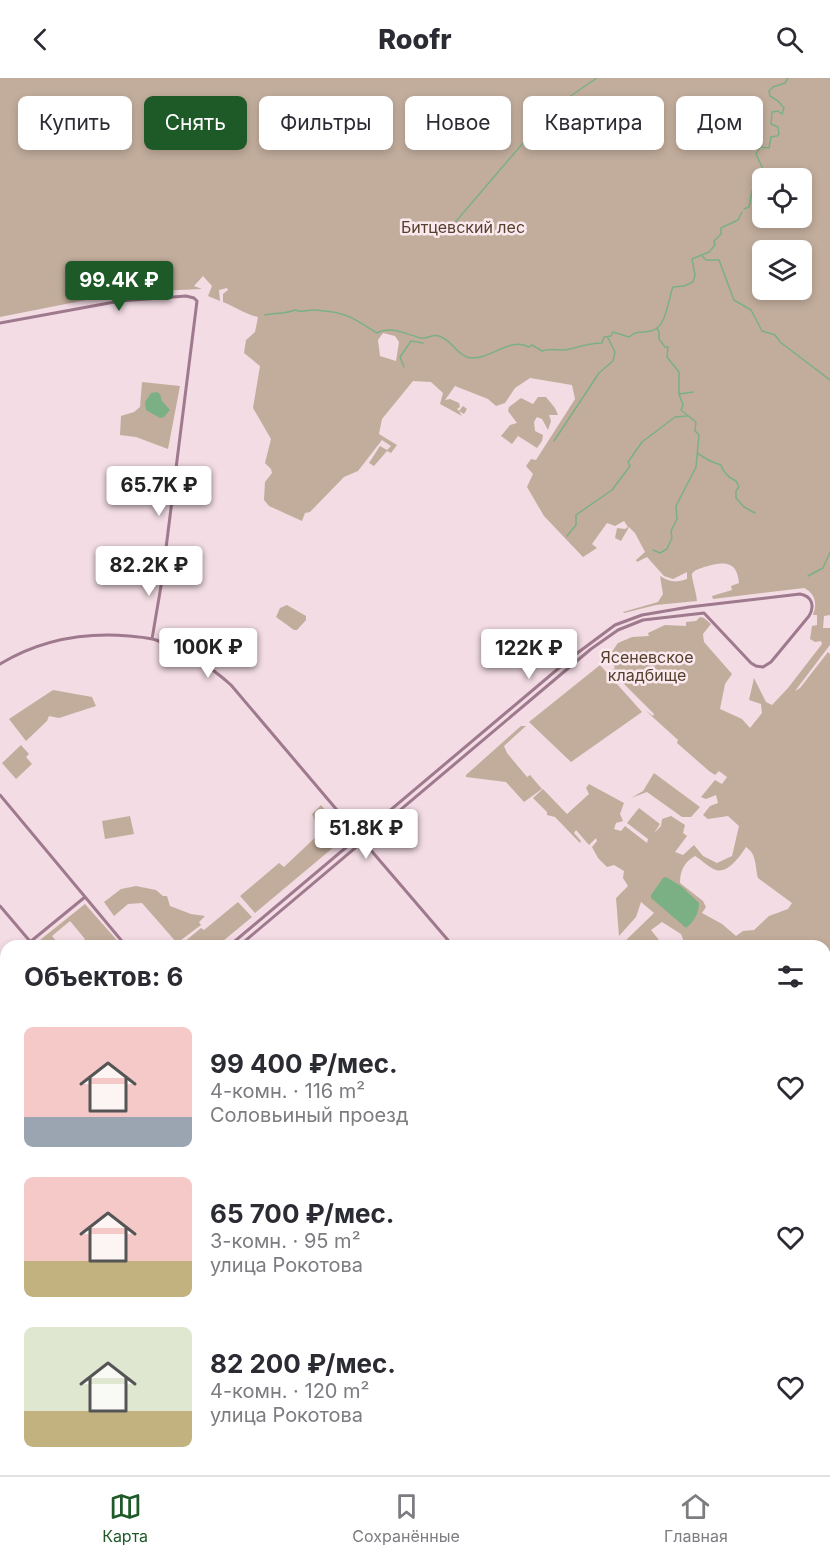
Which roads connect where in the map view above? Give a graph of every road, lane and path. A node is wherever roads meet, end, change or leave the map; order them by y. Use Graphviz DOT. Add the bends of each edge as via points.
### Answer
graph roads {
  1 [pos="0,323"];
  2 [pos="152,639"];
  3 [pos="0,664"];
  4 [pos="0,795"];
  5 [pos="360,837"];
  6 [pos="364,841"];
  7 [pos="85,897"];
  8 [pos="0,906"];
  9 [pos="28,940"];
  10 [pos="32,940"];
  11 [pos="121,940"];
  12 [pos="236,940"];
  13 [pos="246,940"];
  14 [pos="448,940"];
  1 -- 2 [label="street" via="135,299 186,296 197,301"];
  2 -- 3 [label="street" via="105,634 71,637 33,648"];
  2 -- 5 [label="street" via="201,662 231,685"];
  4 -- 7 [label="street"];
  5 -- 6 [label="street"];
  5 -- 6 [label="street" via="615,625 642,615 696,606 800,594 811,600 809,616 763,667 751,663 701,612 643,620 618,630"];
  5 -- 12 [label="street"];
  6 -- 13 [label="street"];
  6 -- 14 [label="street"];
  7 -- 10 [label="street"];
  7 -- 11 [label="street"];
  8 -- 9 [label="street"];
}
